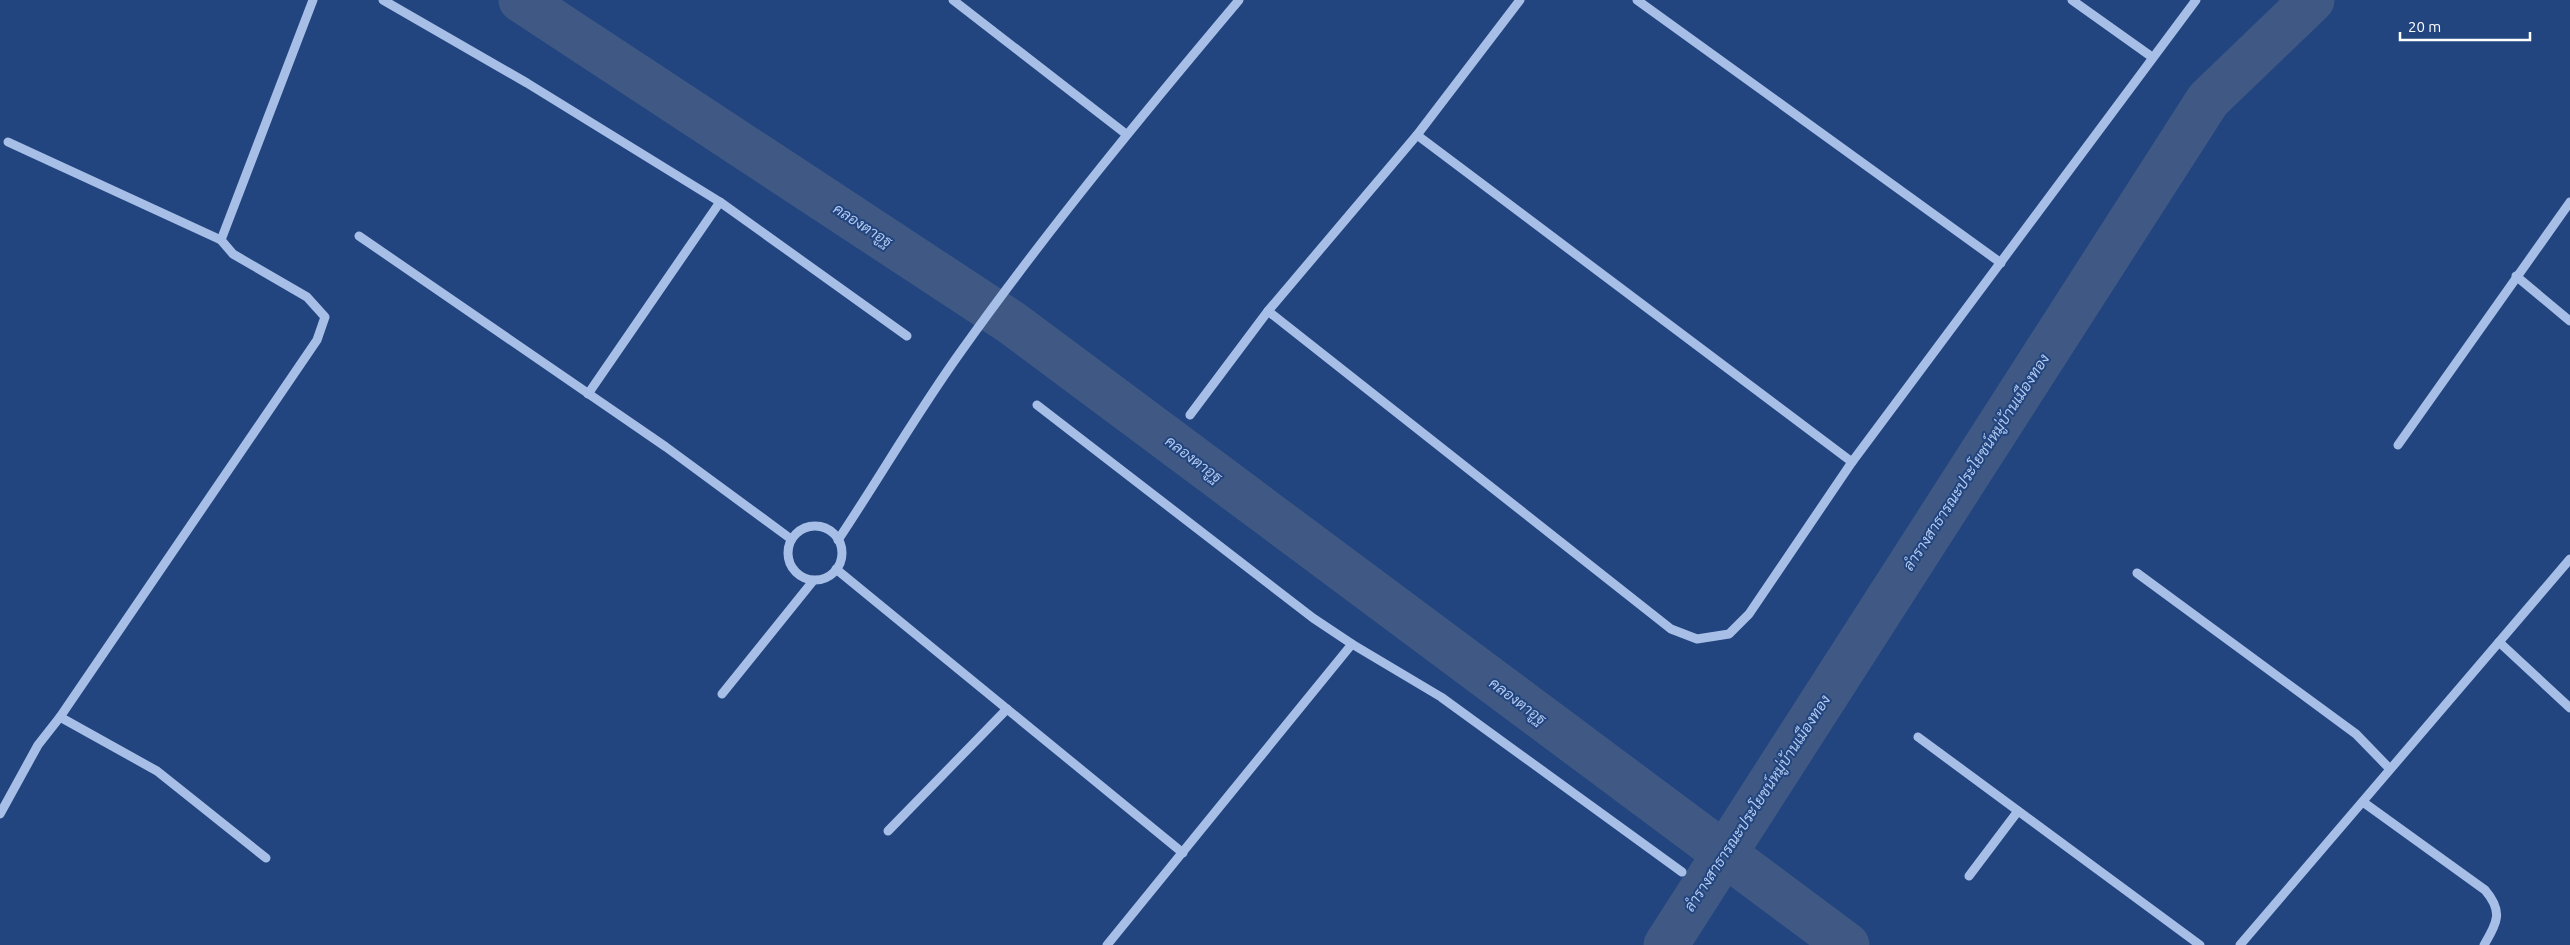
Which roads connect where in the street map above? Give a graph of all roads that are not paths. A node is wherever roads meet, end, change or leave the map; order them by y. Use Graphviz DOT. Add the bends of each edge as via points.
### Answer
graph roads {
  1 [pos="313,0"];
  2 [pos="383,0"];
  3 [pos="953,0"];
  4 [pos="1239,0"];
  5 [pos="1520,0"];
  6 [pos="1637,0"];
  7 [pos="2072,0"];
  8 [pos="2196,0"];
  9 [pos="2152,57"];
  10 [pos="1126,134"];
  11 [pos="1417,135"];
  12 [pos="8,142"];
  13 [pos="720,202"];
  14 [pos="2570,202"];
  15 [pos="359,236"];
  16 [pos="221,240"];
  17 [pos="2001,263"];
  18 [pos="2516,276"];
  19 [pos="1268,311"];
  20 [pos="2570,321"];
  21 [pos="907,336"];
  22 [pos="588,394"];
  23 [pos="1037,405"];
  24 [pos="1190,415"];
  25 [pos="2398,445"];
  26 [pos="1852,462"];
  27 [pos="791,539"];
  28 [pos="838,540"];
  29 [pos="2570,559"];
  30 [pos="836,569"];
  31 [pos="2137,573"];
  32 [pos="813,580"];
  33 [pos="2499,642"];
  34 [pos="1352,644"];
  35 [pos="722,694"];
  36 [pos="2570,708"];
  37 [pos="1007,709"];
  38 [pos="60,717"];
  39 [pos="1918,737"];
  40 [pos="2389,768"];
  41 [pos="2362,802"];
  42 [pos="2018,811"];
  43 [pos="0,814"];
  44 [pos="888,831"];
  45 [pos="1183,853"];
  46 [pos="266,858"];
  47 [pos="1682,872"];
  48 [pos="1970,876"];
  49 [pos="1107,945"];
  50 [pos="2200,945"];
  51 [pos="2240,945"];
  52 [pos="2484,945"];
  1 -- 16 [label="street"];
  2 -- 13 [label="street"];
  3 -- 10 [label="street"];
  4 -- 10 [label="street"];
  5 -- 11 [label="street"];
  6 -- 17 [label="street"];
  7 -- 9 [label="street"];
  8 -- 9 [label="street"];
  9 -- 17 [label="street"];
  10 -- 28 [label="street" via="961,351"];
  11 -- 19 [label="street"];
  11 -- 26 [label="street"];
  12 -- 16 [label="street"];
  13 -- 21 [label="street"];
  13 -- 22 [label="street"];
  14 -- 18 [label="street"];
  15 -- 22 [label="street"];
  16 -- 38 [label="street" via="234,254 307,297 325,317 317,340"];
  17 -- 26 [label="street"];
  18 -- 20 [label="street"];
  18 -- 25 [label="street"];
  19 -- 24 [label="street"];
  19 -- 26 [label="street" via="1672,628 1697,639 1729,634 1749,614"];
  22 -- 27 [label="street"];
  23 -- 34 [label="street" via="1313,618"];
  27 -- 28 [label="street" via="799,530 821,526 832,531"];
  27 -- 32 [label="street" via="787,548 790,566 796,573"];
  28 -- 30 [label="street" via="842,555"];
  29 -- 33 [label="street"];
  30 -- 32 [label="street" via="832,575"];
  30 -- 37 [label="street"];
  31 -- 40 [label="street" via="2356,734"];
  32 -- 35 [label="street"];
  33 -- 36 [label="street"];
  33 -- 40 [label="street"];
  34 -- 45 [label="street"];
  34 -- 47 [label="street" via="1441,696"];
  37 -- 44 [label="street"];
  37 -- 45 [label="street"];
  38 -- 43 [label="street" via="38,745"];
  38 -- 46 [label="street" via="157,771"];
  39 -- 42 [label="street"];
  40 -- 41 [label="street"];
  41 -- 51 [label="street"];
  41 -- 52 [label="street" via="2485,890 2495,902 2498,913"];
  42 -- 48 [label="street"];
  42 -- 50 [label="street"];
  45 -- 49 [label="street"];
}
